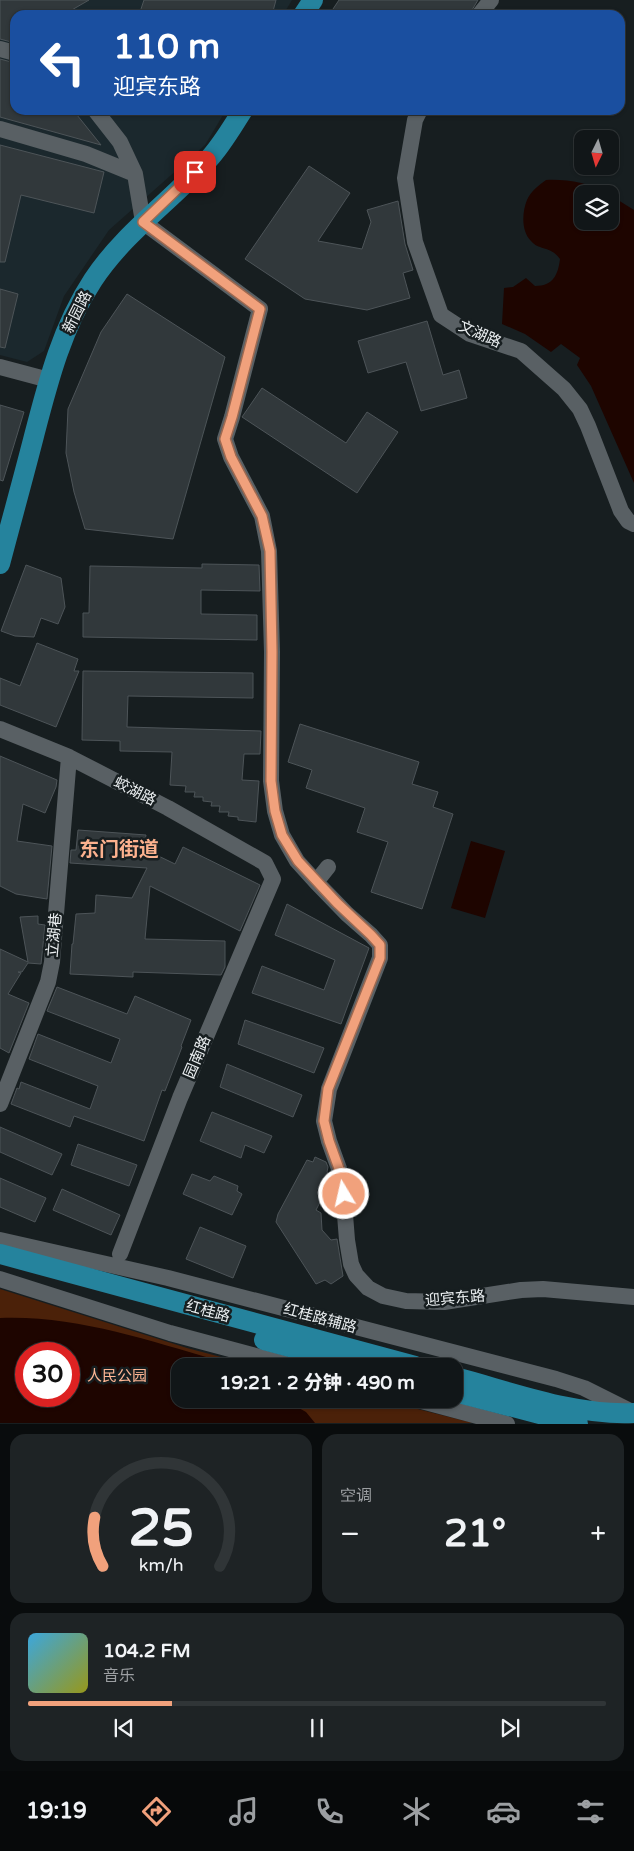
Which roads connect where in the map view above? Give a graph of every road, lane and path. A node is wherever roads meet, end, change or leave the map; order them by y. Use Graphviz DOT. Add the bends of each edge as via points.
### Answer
graph roads {
  1 [pos="491,0"];
  2 [pos="483,10"];
  3 [pos="99,115"];
  4 [pos="240,115"];
  5 [pos="418,115"];
  6 [pos="0,129"];
  7 [pos="135,174"];
  8 [pos="143,222"];
  9 [pos="0,367"];
  10 [pos="49,380"];
  11 [pos="634,524"];
  12 [pos="0,564"];
  13 [pos="0,729"];
  14 [pos="69,757"];
  15 [pos="265,863"];
  16 [pos="328,867"];
  17 [pos="316,882"];
  18 [pos="0,1104"];
  19 [pos="0,1240"];
  20 [pos="0,1254"];
  21 [pos="120,1254"];
  22 [pos="0,1267"];
  23 [pos="0,1279"];
  24 [pos="74,1280"];
  25 [pos="634,1297"];
  26 [pos="263,1358"];
  27 [pos="334,1358"];
  28 [pos="383,1358"];
  29 [pos="463,1379"];
  30 [pos="463,1394"];
  31 [pos="447,1408"];
  32 [pos="634,1413"];
  33 [pos="507,1424"];
  34 [pos="578,1424"];
  1 -- 2 [label="street"];
  3 -- 7 [label="street" via="120,142"];
  4 -- 8 [label="main road, 新园路" via="208,160"];
  5 -- 11 [label="street, 文湖路" via="405,178 415,242 441,315 470,334 521,351 564,389 580,409 588,426 621,511"];
  6 -- 7 [label="street" via="86,154"];
  7 -- 8 [label="street"];
  8 -- 10 [label="main road, 新园路" via="92,281 60,347"];
  8 -- 17 [label="street, 迎宾东路" via="260,309 225,439 262,516 270,551 271,781 275,811 282,835"];
  9 -- 10 [label="street"];
  10 -- 12 [label="main road, 新园路"];
  13 -- 14 [label="street, 蛟湖路"];
  14 -- 15 [label="street, 蛟湖路"];
  14 -- 18 [label="street, 立湖巷" via="52,962 48,982"];
  15 -- 21 [label="street, 园南路" via="273,879 180,1098"];
  16 -- 17 [label="street"];
  17 -- 25 [label="street, 迎宾东路" via="380,945 380,958 328,1089 324,1121 342,1177 347,1240 356,1276 383,1296 413,1301 444,1302 543,1289"];
  19 -- 24 [label="street, 红桂路辅路"];
  20 -- 24 [label="main road, 红桂路"];
  22 -- 24 [label="main road, 红桂路"];
  23 -- 24 [label="street, 红桂路辅路"];
  24 -- 26 [label="street, 红桂路辅路" via="170,1333"];
  24 -- 27 [label="main road, 红桂路"];
  24 -- 28 [label="main road, 红桂路"];
  24 -- 32 [label="street, 红桂路辅路" via="168,1278 556,1379 584,1388"];
  29 -- 32 [label="main road" via="576,1408"];
  30 -- 34 [label="main road"];
  31 -- 33 [label="street"];
}
